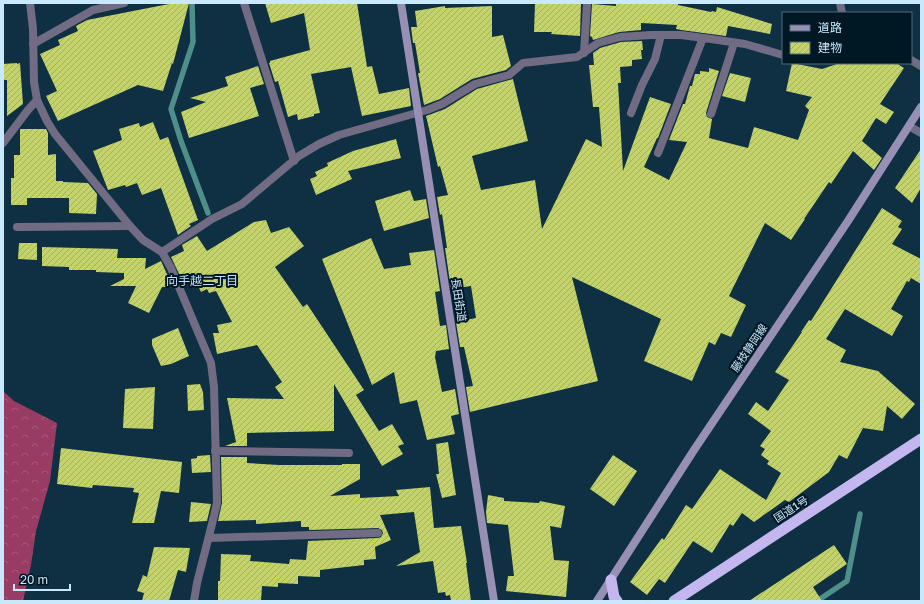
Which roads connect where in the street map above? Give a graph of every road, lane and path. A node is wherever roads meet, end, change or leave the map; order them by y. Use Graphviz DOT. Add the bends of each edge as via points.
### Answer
graph roads {
  1 [pos="30,3"];
  2 [pos="124,3"];
  3 [pos="244,3"];
  4 [pos="401,3"];
  5 [pos="587,3"];
  6 [pos="661,35"];
  7 [pos="703,38"];
  8 [pos="734,43"];
  9 [pos="33,44"];
  10 [pos="584,53"];
  11 [pos="782,55"];
  12 [pos="912,61"];
  13 [pos="921,66"];
  14 [pos="37,100"];
  15 [pos="921,107"];
  16 [pos="418,113"];
  17 [pos="631,113"];
  18 [pos="711,114"];
  19 [pos="909,126"];
  20 [pos="921,133"];
  21 [pos="3,143"];
  22 [pos="658,154"];
  23 [pos="294,161"];
  24 [pos="130,226"];
  25 [pos="17,227"];
  26 [pos="162,252"];
  27 [pos="921,439"];
  28 [pos="215,451"];
  29 [pos="349,453"];
  30 [pos="378,533"];
  31 [pos="209,538"];
  32 [pos="611,580"];
  33 [pos="194,601"];
  34 [pos="494,601"];
  35 [pos="597,601"];
  36 [pos="617,601"];
  37 [pos="674,601"];
  1 -- 9 [label="street"];
  2 -- 9 [label="street" via="93,10"];
  3 -- 23 [label="street"];
  4 -- 16 [label="main road, 長田街道"];
  5 -- 10 [label="street"];
  6 -- 7 [label="street"];
  6 -- 10 [label="street" via="620,37 598,43"];
  6 -- 17 [label="street" via="656,59"];
  7 -- 8 [label="street"];
  7 -- 22 [label="street"];
  8 -- 11 [label="street"];
  8 -- 18 [label="street"];
  9 -- 14 [label="street"];
  10 -- 16 [label="street" via="577,57 523,63 509,75 475,84 442,104"];
  12 -- 13 [label="street"];
  14 -- 21 [label="street"];
  14 -- 24 [label="street" via="55,134"];
  15 -- 19 [label="main road, 藤枝静岡線"];
  16 -- 23 [label="street" via="339,135 319,144"];
  16 -- 34 [label="main road, 長田街道"];
  19 -- 20 [label="street"];
  19 -- 32 [label="main road, 藤枝静岡線"];
  23 -- 26 [label="street" via="242,204 212,219"];
  24 -- 25 [label="street"];
  24 -- 26 [label="street" via="143,240"];
  26 -- 28 [label="street" via="211,363"];
  27 -- 37 [label="highway, 国道1号"];
  28 -- 29 [label="street"];
  28 -- 31 [label="street" via="217,503"];
  30 -- 31 [label="street"];
  31 -- 33 [label="street"];
  32 -- 35 [label="main road, 藤枝静岡線"];
  32 -- 36 [label="highway"];
}
